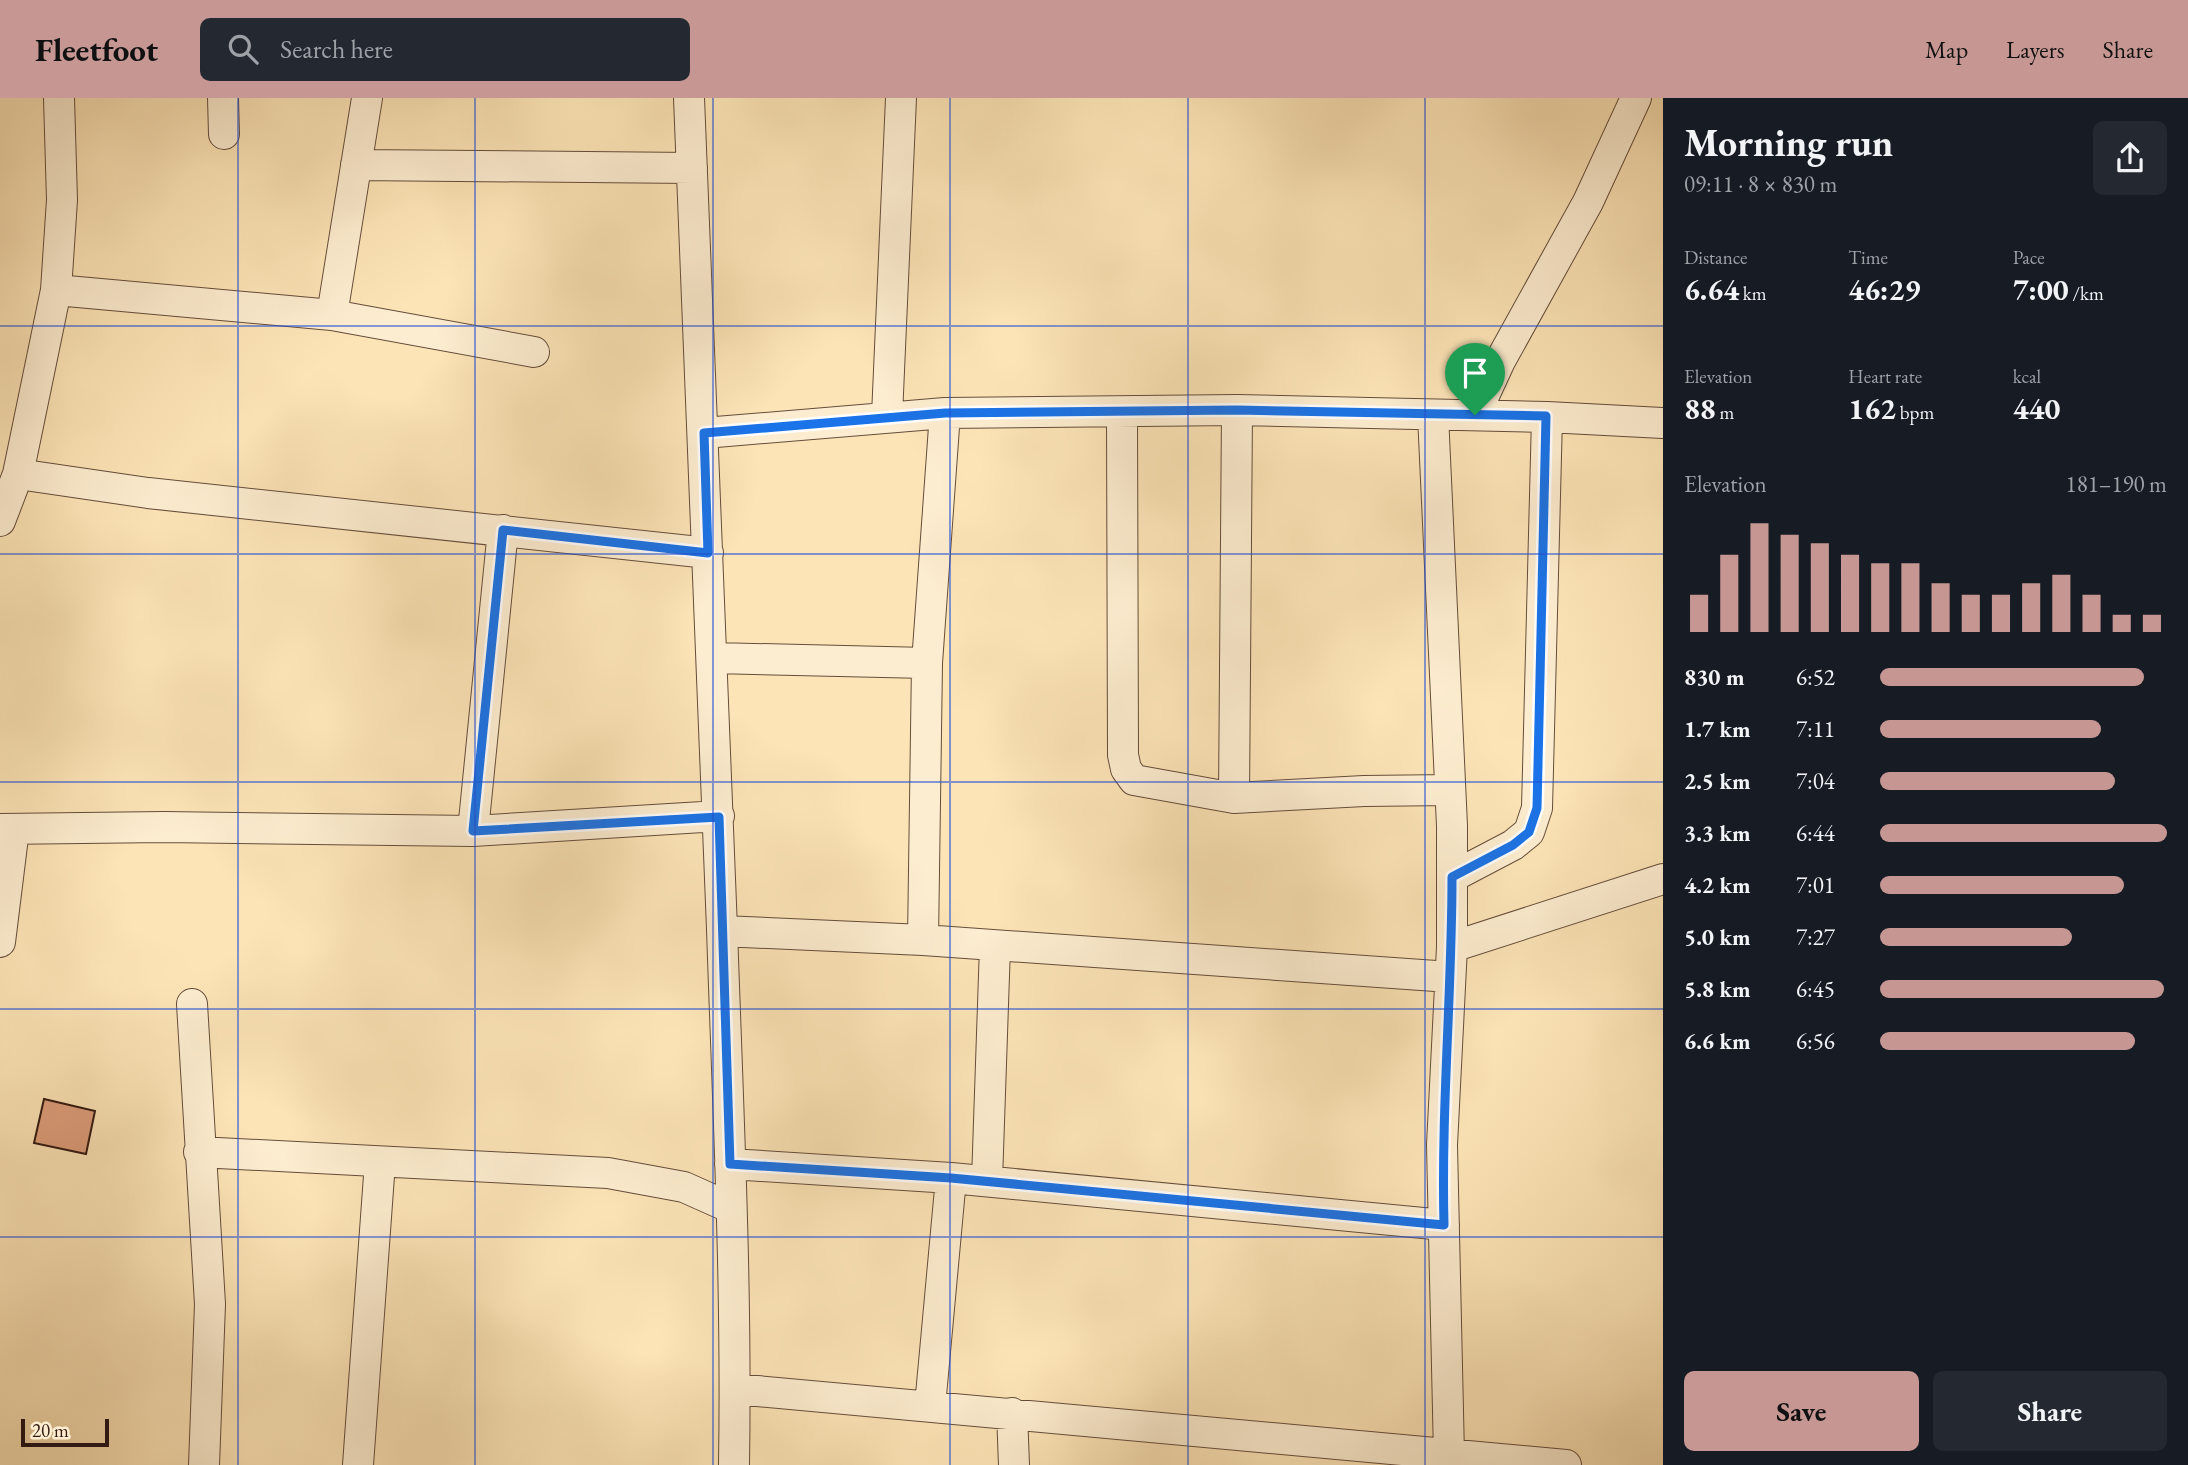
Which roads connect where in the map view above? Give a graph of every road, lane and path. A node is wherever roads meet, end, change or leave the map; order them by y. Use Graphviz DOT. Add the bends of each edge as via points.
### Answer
graph roads {
  1 [pos="58,98"];
  2 [pos="223,98"];
  3 [pos="367,98"];
  4 [pos="688,98"];
  5 [pos="901,98"];
  6 [pos="1636,98"];
  7 [pos="224,135"];
  8 [pos="356,165"];
  9 [pos="692,168"];
  10 [pos="56,290"];
  11 [pos="332,315"];
  12 [pos="534,352"];
  13 [pos="1237,410"];
  14 [pos="945,413"];
  15 [pos="1122,413"];
  16 [pos="1433,415"];
  17 [pos="1475,415"];
  18 [pos="887,416"];
  19 [pos="1546,416"];
  20 [pos="1663,423"];
  21 [pos="704,433"];
  22 [pos="18,474"];
  23 [pos="0,521"];
  24 [pos="503,530"];
  25 [pos="708,553"];
  26 [pos="714,658"];
  27 [pos="928,663"];
  28 [pos="1449,790"];
  29 [pos="1234,799"];
  30 [pos="719,817"];
  31 [pos="7,829"];
  32 [pos="473,831"];
  33 [pos="1452,877"];
  34 [pos="1663,878"];
  35 [pos="722,931"];
  36 [pos="923,940"];
  37 [pos="0,942"];
  38 [pos="995,946"];
  39 [pos="1452,947"];
  40 [pos="1450,977"];
  41 [pos="192,1004"];
  42 [pos="199,1152"];
  43 [pos="380,1162"];
  44 [pos="730,1164"];
  45 [pos="951,1178"];
  46 [pos="987,1181"];
  47 [pos="731,1208"];
  48 [pos="1444,1225"];
  49 [pos="735,1389"];
  50 [pos="930,1406"];
  51 [pos="1013,1413"];
  52 [pos="1449,1455"];
  53 [pos="204,1465"];
  54 [pos="358,1465"];
  55 [pos="734,1465"];
  56 [pos="1014,1465"];
  57 [pos="1566,1465"];
  1 -- 10 [label="street" via="62,200"];
  2 -- 7 [label="street"];
  3 -- 8 [label="street"];
  4 -- 9 [label="street"];
  5 -- 18 [label="street"];
  6 -- 17 [label="street" via="1588,202"];
  8 -- 9 [label="street"];
  8 -- 11 [label="street"];
  9 -- 21 [label="street"];
  10 -- 11 [label="street"];
  10 -- 22 [label="street"];
  11 -- 12 [label="street"];
  13 -- 15 [label="street"];
  13 -- 16 [label="street"];
  13 -- 29 [label="street"];
  14 -- 15 [label="street"];
  14 -- 18 [label="street"];
  14 -- 27 [label="street"];
  15 -- 29 [label="street" via="1126,769 1134,780"];
  16 -- 17 [label="street"];
  16 -- 28 [label="street"];
  17 -- 19 [label="street"];
  18 -- 21 [label="street"];
  19 -- 20 [label="street"];
  19 -- 33 [label="street" via="1537,808 1529,832 1513,845"];
  21 -- 25 [label="street"];
  22 -- 23 [label="street"];
  22 -- 24 [label="street" via="148,493"];
  24 -- 25 [label="street"];
  24 -- 32 [label="street"];
  25 -- 26 [label="street"];
  26 -- 27 [label="street"];
  26 -- 30 [label="street"];
  27 -- 36 [label="street"];
  28 -- 29 [label="street"];
  28 -- 33 [label="street"];
  30 -- 32 [label="street"];
  30 -- 35 [label="street"];
  31 -- 32 [label="street"];
  31 -- 37 [label="street"];
  33 -- 39 [label="street"];
  34 -- 39 [label="street"];
  35 -- 36 [label="street"];
  35 -- 44 [label="street"];
  36 -- 38 [label="street"];
  38 -- 40 [label="street"];
  38 -- 46 [label="street"];
  39 -- 40 [label="street"];
  40 -- 48 [label="street" via="1442,1144"];
  41 -- 42 [label="street"];
  42 -- 43 [label="street"];
  42 -- 53 [label="street" via="210,1304"];
  43 -- 47 [label="street" via="608,1173 684,1187"];
  43 -- 54 [label="street"];
  44 -- 45 [label="street"];
  44 -- 47 [label="street"];
  45 -- 46 [label="street"];
  45 -- 50 [label="street"];
  46 -- 48 [label="street"];
  47 -- 49 [label="street"];
  48 -- 52 [label="street"];
  49 -- 50 [label="street"];
  49 -- 55 [label="street"];
  50 -- 51 [label="street"];
  51 -- 52 [label="street"];
  51 -- 56 [label="street"];
  52 -- 57 [label="street"];
}
